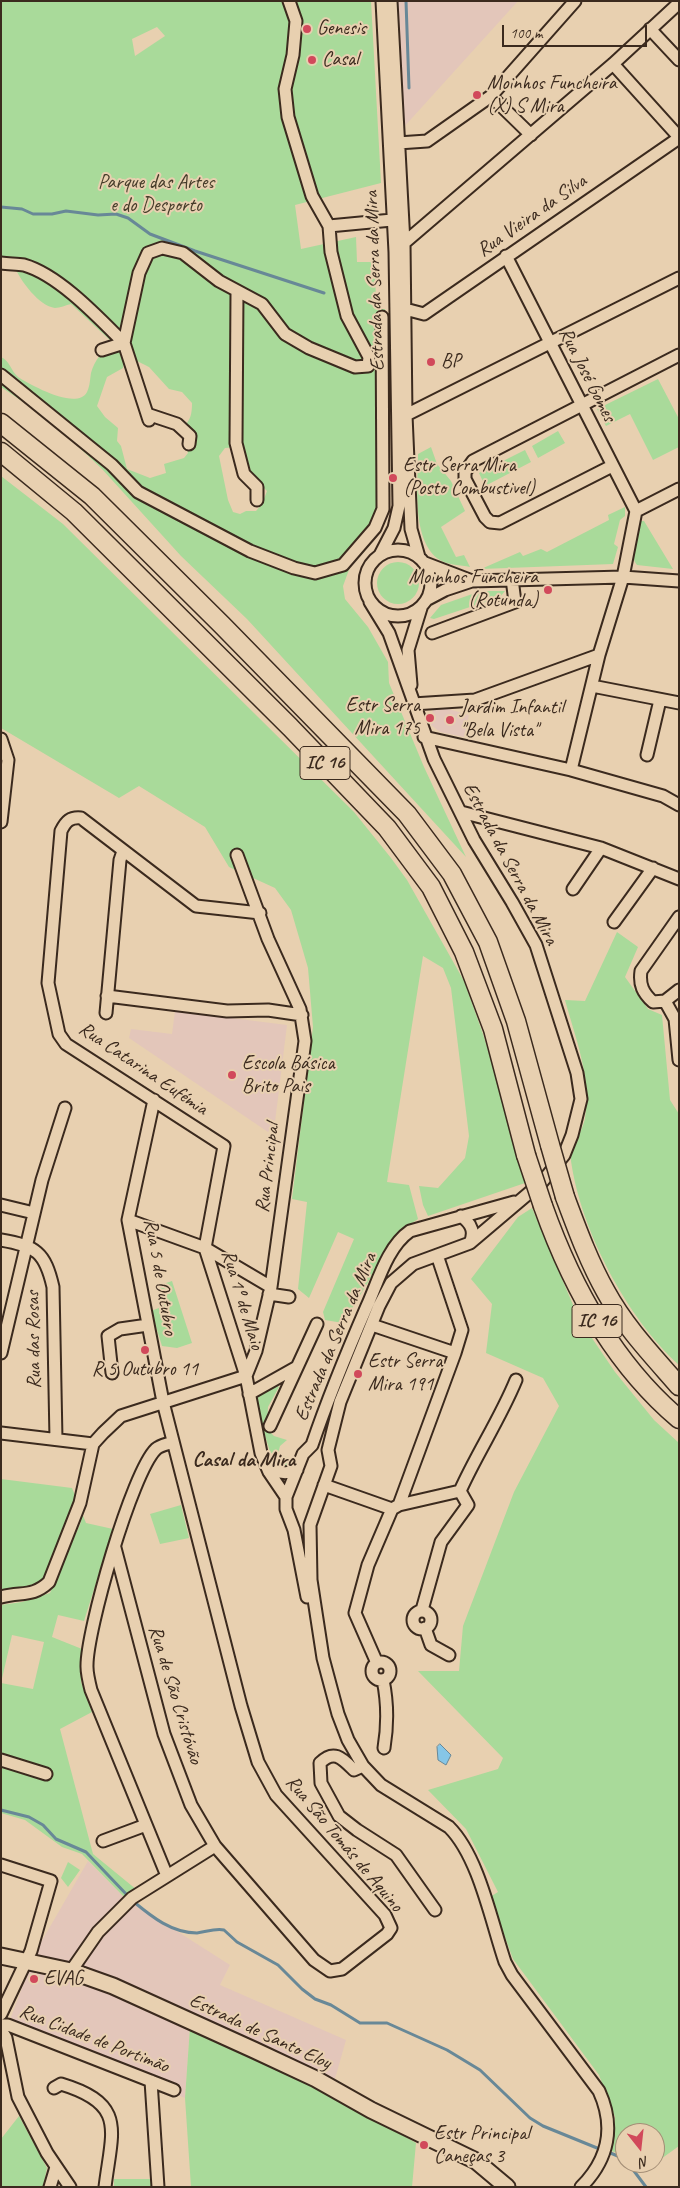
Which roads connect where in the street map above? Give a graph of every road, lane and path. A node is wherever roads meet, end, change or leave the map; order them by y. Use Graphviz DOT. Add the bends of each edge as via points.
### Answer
graph roads {
  1 [pos="289,1"];
  2 [pos="382,1"];
  3 [pos="391,1"];
  4 [pos="575,1"];
  5 [pos="679,3"];
  6 [pos="650,29"];
  7 [pos="679,60"];
  8 [pos="612,64"];
  9 [pos="492,96"];
  10 [pos="531,135"];
  11 [pos="679,138"];
  12 [pos="398,143"];
  13 [pos="392,220"];
  14 [pos="329,226"];
  15 [pos="404,243"];
  16 [pos="506,256"];
  17 [pos="1,263"];
  18 [pos="679,278"];
  19 [pos="237,292"];
  20 [pos="405,309"];
  21 [pos="382,317"];
  22 [pos="124,343"];
  23 [pos="550,345"];
  24 [pos="102,350"];
  25 [pos="679,355"];
  26 [pos="1,375"];
  27 [pos="582,404"];
  28 [pos="406,415"];
  29 [pos="1,424"];
  30 [pos="189,444"];
  31 [pos="1,452"];
  32 [pos="612,466"];
  33 [pos="679,489"];
  34 [pos="257,500"];
  35 [pos="636,511"];
  36 [pos="380,555"];
  37 [pos="422,560"];
  38 [pos="623,577"];
  39 [pos="512,579"];
  40 [pos="472,581"];
  41 [pos="679,581"];
  42 [pos="370,602"];
  43 [pos="425,603"];
  44 [pos="432,633"];
  45 [pos="598,654"];
  46 [pos="592,686"];
  47 [pos="660,700"];
  48 [pos="679,703"];
  49 [pos="413,704"];
  50 [pos="424,737"];
  51 [pos="1,739"];
  52 [pos="647,755"];
  53 [pos="571,770"];
  54 [pos="679,805"];
  55 [pos="461,812"];
  56 [pos="1,822"];
  57 [pos="600,848"];
  58 [pos="123,851"];
  59 [pos="237,855"];
  60 [pos="653,868"];
  61 [pos="679,879"];
  62 [pos="573,889"];
  63 [pos="260,914"];
  64 [pos="679,917"];
  65 [pos="614,922"];
  66 [pos="679,990"];
  67 [pos="107,996"];
  68 [pos="665,1001"];
  69 [pos="106,1014"];
  70 [pos="302,1015"];
  71 [pos="679,1060"];
  72 [pos="154,1100"];
  73 [pos="65,1108"];
  74 [pos="224,1146"];
  75 [pos="518,1200"];
  76 [pos="1,1205"];
  77 [pos="34,1213"];
  78 [pos="461,1216"];
  79 [pos="128,1220"];
  80 [pos="1,1240"];
  81 [pos="470,1243"];
  82 [pos="26,1244"];
  83 [pos="397,1244"];
  84 [pos="205,1248"];
  85 [pos="438,1255"];
  86 [pos="413,1264"];
  87 [pos="270,1291"];
  88 [pos="289,1297"];
  89 [pos="317,1324"];
  90 [pos="148,1325"];
  91 [pos="372,1325"];
  92 [pos="455,1352"];
  93 [pos="1,1354"];
  94 [pos="297,1367"];
  95 [pos="112,1373"];
  96 [pos="246,1376"];
  97 [pos="516,1380"];
  98 [pos="679,1386"];
  99 [pos="249,1394"];
  100 [pos="163,1402"];
  101 [pos="679,1419"];
  102 [pos="270,1426"];
  103 [pos="1,1433"];
  104 [pos="56,1439"];
  105 [pos="173,1442"];
  106 [pos="93,1444"];
  107 [pos="312,1445"];
  108 [pos="328,1450"];
  109 [pos="264,1462"];
  110 [pos="297,1470"];
  111 [pos="324,1485"];
  112 [pos="460,1491"];
  113 [pos="286,1497"];
  114 [pos="396,1507"];
  115 [pos="290,1516"];
  116 [pos="312,1516"];
  117 [pos="114,1548"];
  118 [pos="1,1597"];
  119 [pos="322,1650"];
  120 [pos="449,1655"];
  121 [pos="384,1748"];
  122 [pos="1,1760"];
  123 [pos="363,1766"];
  124 [pos="46,1774"];
  125 [pos="146,1825"];
  126 [pos="103,1841"];
  127 [pos="215,1846"];
  128 [pos="1,1865"];
  129 [pos="167,1876"];
  130 [pos="435,1910"];
  131 [pos="1,1956"];
  132 [pos="25,1961"];
  133 [pos="71,1971"];
  134 [pos="1,2014"];
  135 [pos="1,2025"];
  136 [pos="1,2030"];
  137 [pos="151,2080"];
  138 [pos="54,2088"];
  139 [pos="174,2090"];
  140 [pos="56,2167"];
  141 [pos="492,2179"];
  142 [pos="50,2187"];
  143 [pos="70,2187"];
  144 [pos="105,2187"];
  145 [pos="158,2187"];
  146 [pos="507,2187"];
  147 [pos="581,2187"];
  1 -- 14 [label="street" via="296,21 285,89 288,117 312,196"];
  2 -- 13 [label="street, Estrada da Serra da Mira"];
  3 -- 12 [label="street, Estrada da Serra da Mira"];
  4 -- 9 [label="street"];
  5 -- 6 [label="street"];
  6 -- 7 [label="street"];
  6 -- 8 [label="street"];
  8 -- 10 [label="street"];
  8 -- 11 [label="street"];
  9 -- 10 [label="street"];
  9 -- 12 [label="street" via="427,141"];
  10 -- 15 [label="street"];
  11 -- 16 [label="street, Rua Vieira da Silva"];
  12 -- 15 [label="street, Estrada da Serra da Mira"];
  13 -- 14 [label="street"];
  13 -- 36 [label="street, Estrada da Serra da Mira" via="399,506 394,528"];
  14 -- 19 [label="street" via="331,252 347,316 369,357 368,366 355,367 309,348 285,334 262,304"];
  15 -- 20 [label="street, Estrada da Serra da Mira"];
  16 -- 20 [label="street, Rua Vieira da Silva" via="424,314"];
  16 -- 23 [label="street, Rua José Gomes"];
  17 -- 22 [label="street" via="24,266 46,275 90,309"];
  18 -- 23 [label="street"];
  19 -- 22 [label="street" via="183,253 162,248 148,254 139,273"];
  19 -- 34 [label="street" via="236,443 244,474 257,487"];
  20 -- 28 [label="street, Estrada da Serra da Mira"];
  21 -- 26 [label="street" via="383,509 375,528 343,565 315,573 250,551 138,492 112,464"];
  22 -- 24 [label="street"];
  22 -- 30 [label="street" via="148,417 178,424 190,436"];
  23 -- 27 [label="street, Rua José Gomes"];
  23 -- 28 [label="street"];
  25 -- 27 [label="street"];
  27 -- 32 [label="street, Rua José Gomes"];
  27 -- 32 [label="street" via="473,461 468,466 465,479 485,517 490,522 500,523"];
  28 -- 37 [label="street, Estrada da Serra da Mira" via="411,529"];
  29 -- 98 [label="highway, IC 16, bridge" via="92,496 222,625 412,821 452,874 488,942 516,1021 565,1197 579,1235 606,1293 636,1337"];
  31 -- 101 [label="highway, IC 16, bridge" via="74,512 290,726 387,828 426,879 464,952 486,1012 526,1155 557,1246 585,1303 616,1350 662,1405"];
  32 -- 35 [label="street, Rua José Gomes"];
  33 -- 35 [label="street"];
  35 -- 38 [label="street"];
  36 -- 37 [label="street" via="409,551"];
  36 -- 42 [label="street" via="367,571 365,587"];
  37 -- 40 [label="street"];
  37 -- 43 [label="street" via="432,580"];
  38 -- 39 [label="street"];
  38 -- 41 [label="street"];
  38 -- 45 [label="street"];
  39 -- 40 [label="street"];
  39 -- 44 [label="street" via="515,602"];
  40 -- 43 [label="street" via="445,590"];
  42 -- 43 [label="street" via="378,610 394,616 412,614"];
  42 -- 49 [label="street" via="389,633"];
  43 -- 49 [label="street" via="414,625 408,650"];
  45 -- 46 [label="street"];
  45 -- 49 [label="street" via="475,700"];
  46 -- 47 [label="street"];
  46 -- 53 [label="street"];
  47 -- 48 [label="street"];
  47 -- 52 [label="street"];
  49 -- 50 [label="street, Estrada da Serra da Mira"];
  50 -- 53 [label="street"];
  50 -- 55 [label="street, Estrada da Serra da Mira"];
  51 -- 56 [label="street" via="8,760"];
  53 -- 54 [label="street" via="663,796"];
  55 -- 57 [label="street"];
  55 -- 75 [label="street, Estrada da Serra da Mira" via="489,868 536,945 577,1073 581,1098 564,1155 542,1182"];
  57 -- 60 [label="street"];
  57 -- 62 [label="street"];
  58 -- 63 [label="street, Rua Catarina Eufémia" via="196,906"];
  58 -- 67 [label="street"];
  58 -- 72 [label="street, Rua Catarina Eufémia" via="81,818 65,822 61,831 48,983 59,1034 66,1044"];
  59 -- 63 [label="street, Rua Principal"];
  60 -- 61 [label="street"];
  60 -- 65 [label="street"];
  63 -- 70 [label="street, Rua Principal"];
  64 -- 68 [label="street" via="641,972 640,982 645,994 653,1002"];
  66 -- 68 [label="street"];
  67 -- 69 [label="street"];
  67 -- 70 [label="street" via="227,1011 268,1010"];
  68 -- 71 [label="street" via="676,1019"];
  70 -- 87 [label="street, Rua Principal" via="305,1040"];
  72 -- 74 [label="street, Rua Catarina Eufémia"];
  72 -- 79 [label="street, Rua 5 de Outubro"];
  73 -- 77 [label="street"];
  74 -- 84 [label="street, Rua 1º de Maio"];
  75 -- 78 [label="street, Estrada da Serra da Mira"];
  75 -- 81 [label="street, Estrada da Serra da Mira"];
  76 -- 77 [label="street"];
  77 -- 82 [label="street"];
  78 -- 81 [label="street" via="472,1227 474,1235"];
  78 -- 83 [label="street, Estrada da Serra da Mira" via="410,1231"];
  79 -- 84 [label="street"];
  79 -- 90 [label="street, Rua 5 de Outubro"];
  80 -- 82 [label="street"];
  81 -- 85 [label="street, Estrada da Serra da Mira"];
  82 -- 93 [label="street"];
  82 -- 104 [label="street, Rua das Rosas" via="41,1257 54,1287"];
  83 -- 86 [label="street" via="397,1254 403,1261"];
  83 -- 107 [label="street, Estrada da Serra da Mira" via="350,1344"];
  84 -- 87 [label="street"];
  84 -- 96 [label="street, Rua 1º de Maio"];
  85 -- 86 [label="street, Estrada da Serra da Mira"];
  85 -- 92 [label="street" via="462,1330"];
  86 -- 91 [label="street, Estrada da Serra da Mira" via="391,1282"];
  87 -- 88 [label="street"];
  87 -- 96 [label="street, Rua Principal" via="256,1352"];
  89 -- 94 [label="street"];
  90 -- 95 [label="street" via="120,1329 108,1336"];
  90 -- 100 [label="street, Rua 5 de Outubro"];
  91 -- 92 [label="street"];
  91 -- 108 [label="street, Estrada da Serra da Mira" via="340,1402"];
  92 -- 114 [label="street"];
  94 -- 99 [label="street"];
  94 -- 102 [label="street"];
  96 -- 99 [label="street, Rua 1º de Maio"];
  96 -- 100 [label="street"];
  97 -- 112 [label="street"];
  99 -- 109 [label="street, Rua 1º de Maio"];
  100 -- 105 [label="street, Rua São Tomás de Aquino"];
  100 -- 106 [label="street" via="121,1416"];
  103 -- 104 [label="street"];
  104 -- 106 [label="street"];
  105 -- 117 [label="street" via="157,1447 144,1463"];
  105 -- 127 [label="street, Rua São Tomás de Aquino" via="258,1762 280,1800 385,1915 391,1928 342,1969 324,1969"];
  106 -- 118 [label="street" via="80,1503 49,1582 29,1594"];
  107 -- 108 [label="street, Estrada da Serra da Mira"];
  107 -- 110 [label="street, Estrada da Serra da Mira" via="303,1454"];
  108 -- 111 [label="street, Estrada da Serra da Mira" via="331,1466"];
  109 -- 110 [label="street" via="281,1473"];
  109 -- 113 [label="street, Rua 1º de Maio"];
  110 -- 113 [label="street, Estrada da Serra da Mira"];
  111 -- 114 [label="street"];
  111 -- 116 [label="street, Estrada da Serra da Mira"];
  112 -- 114 [label="street"];
  112 -- 120 [label="street" via="468,1505 441,1542 422,1610 431,1618 425,1628 431,1645"];
  113 -- 115 [label="street, Estrada da Serra da Mira"];
  114 -- 121 [label="street" via="368,1565 355,1613 377,1663 389,1668 388,1677 383,1680 388,1704"];
  115 -- 116 [label="street" via="298,1520"];
  115 -- 119 [label="street, Estrada da Serra da Mira" via="303,1582"];
  116 -- 119 [label="street, Estrada da Serra da Mira" via="311,1580"];
  117 -- 125 [label="street" via="92,1632 87,1666 91,1690"];
  117 -- 127 [label="street, Rua de São Cristóvão" via="164,1734 191,1805"];
  119 -- 123 [label="street, Estrada da Serra da Mira" via="343,1730"];
  122 -- 124 [label="street"];
  123 -- 130 [label="street" via="354,1770 342,1758 334,1754 327,1756 320,1763 321,1782 339,1816 396,1855"];
  123 -- 147 [label="street, Estrada da Serra da Mira" via="381,1785 449,1826 458,1836 472,1860 505,1962 599,2091 610,2124 607,2143"];
  125 -- 126 [label="street"];
  125 -- 129 [label="street"];
  127 -- 129 [label="street"];
  128 -- 132 [label="street" via="51,1881 31,1951"];
  129 -- 133 [label="street" via="119,1910 98,1932"];
  131 -- 132 [label="main road, Estrada de Santo Eloy"];
  132 -- 133 [label="main road, Estrada de Santo Eloy"];
  132 -- 134 [label="street"];
  133 -- 141 [label="main road, Estrada de Santo Eloy" via="113,1986 295,2069 476,2161"];
  135 -- 137 [label="street, Rua Cidade de Portimão"];
  136 -- 140 [label="street" via="6,2038 18,2097"];
  137 -- 139 [label="street, Rua Cidade de Portimão"];
  137 -- 145 [label="street"];
  138 -- 144 [label="street" via="61,2084 85,2093 97,2099 108,2113 112,2128"];
  140 -- 142 [label="street"];
  140 -- 143 [label="street"];
  141 -- 146 [label="main road, Estrada de Santo Eloy"];
}
